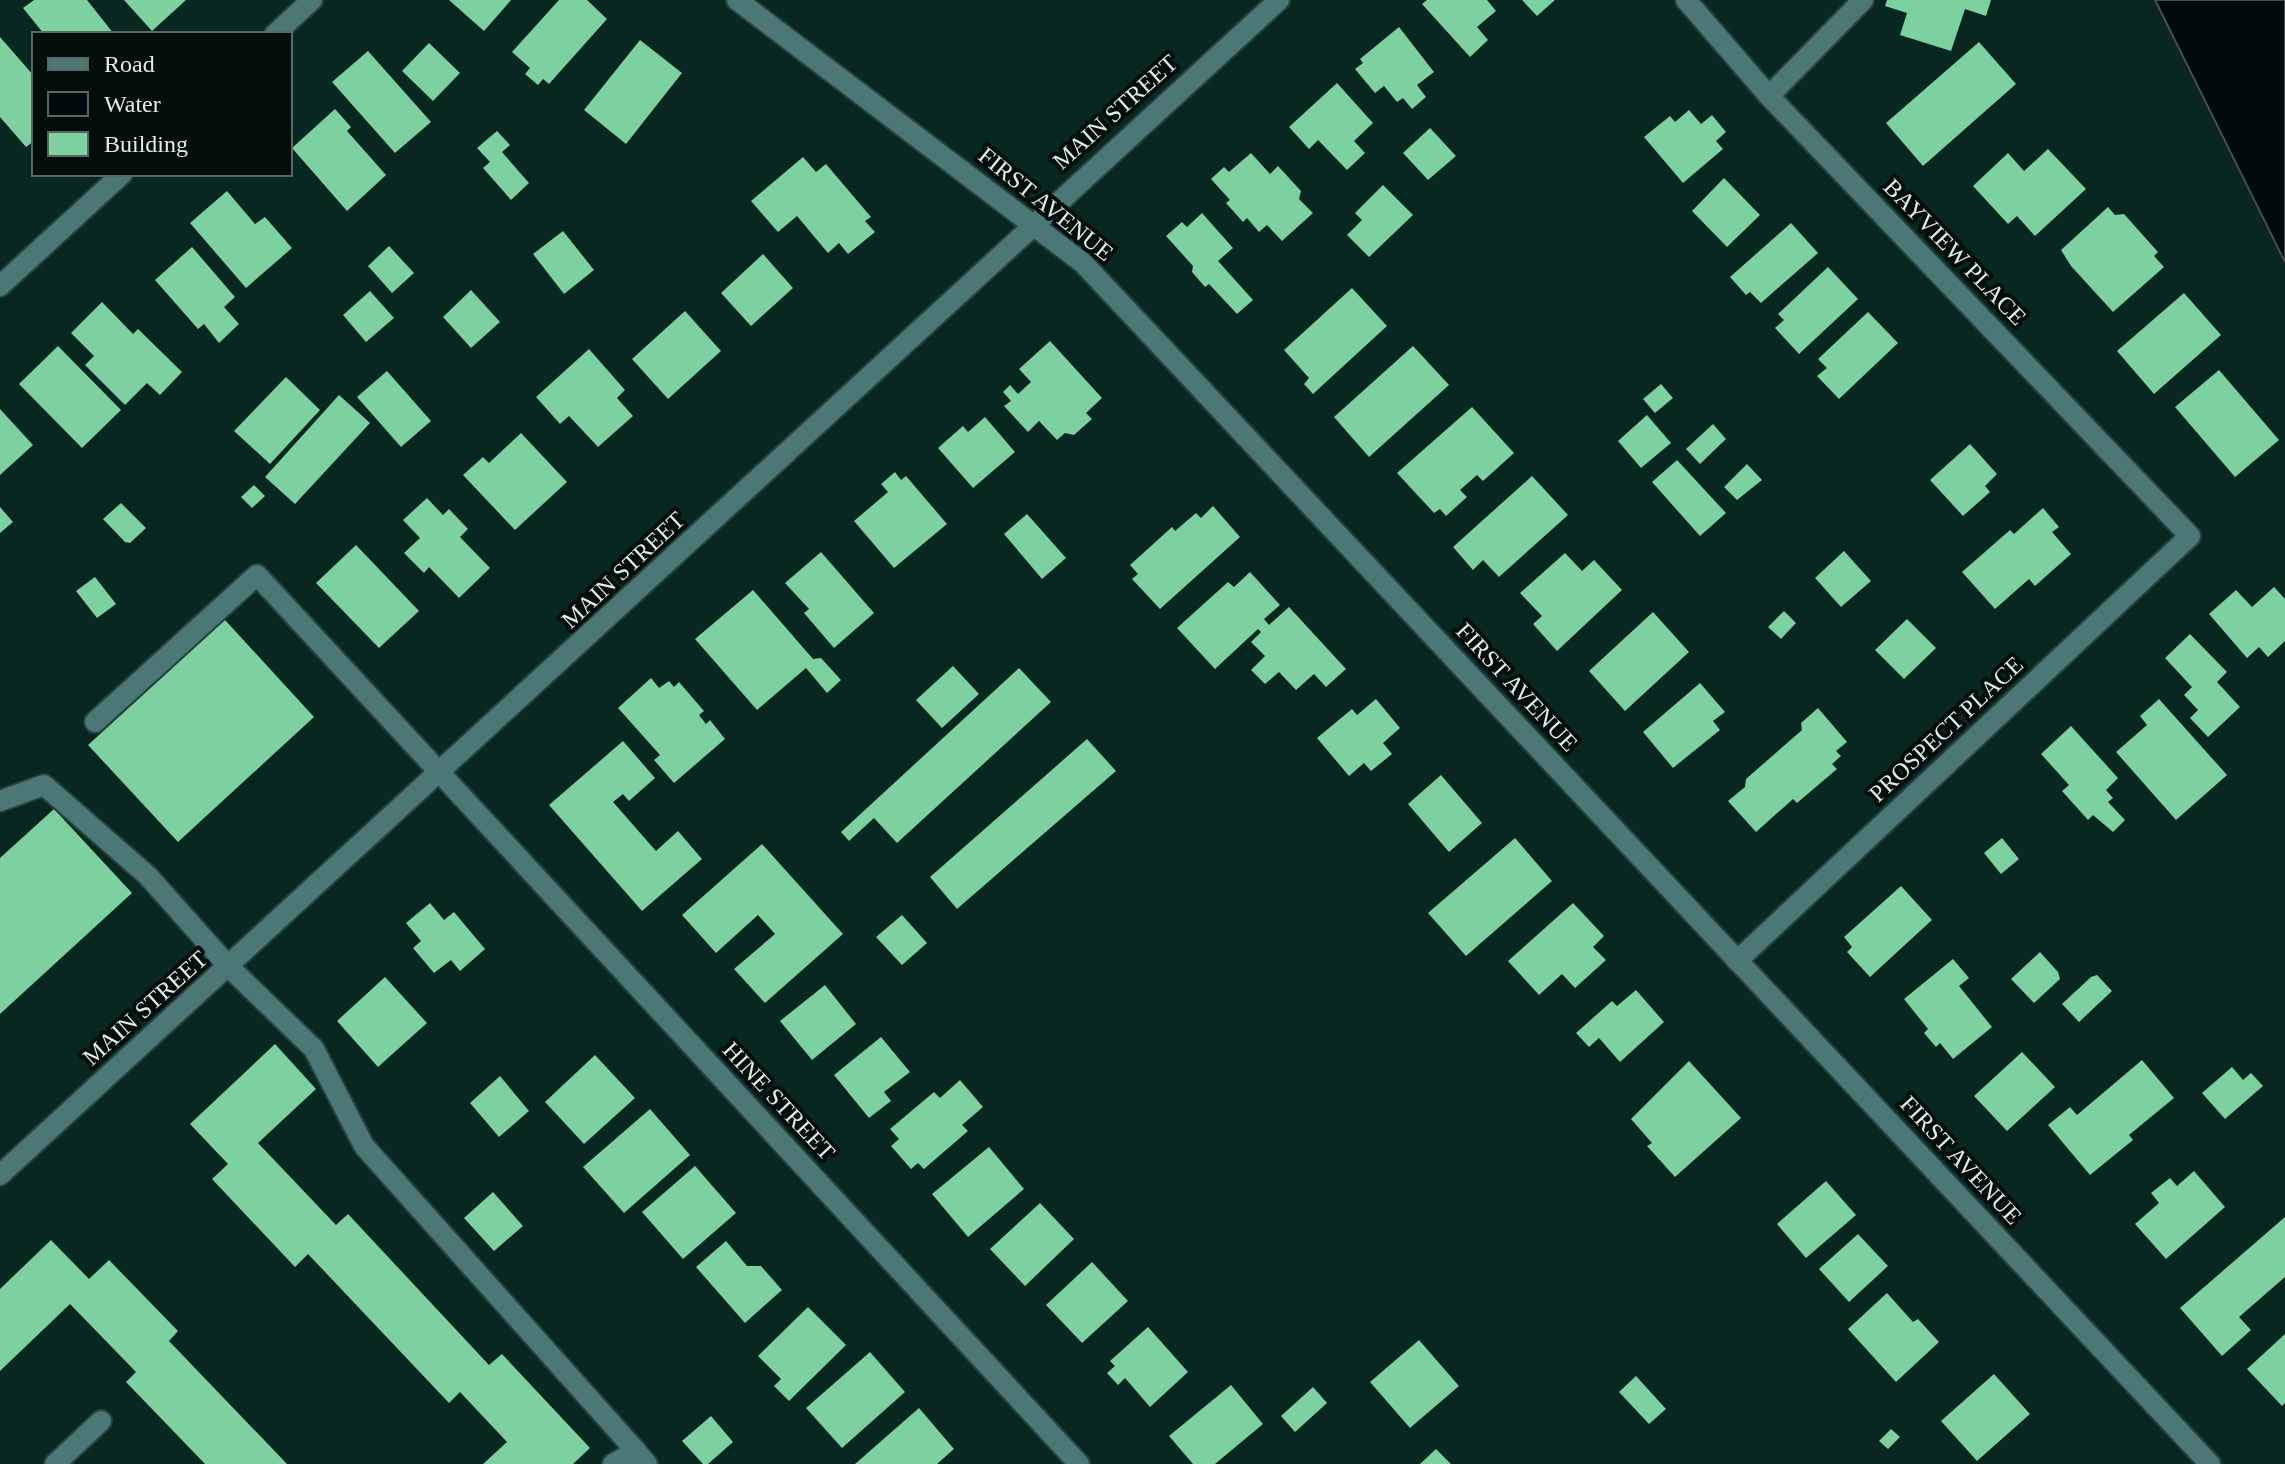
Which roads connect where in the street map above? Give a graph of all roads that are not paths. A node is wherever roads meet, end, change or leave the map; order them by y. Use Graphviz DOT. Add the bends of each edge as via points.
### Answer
graph roads {
  1 [pos="312,0"];
  2 [pos="737,0"];
  3 [pos="1279,0"];
  4 [pos="1686,0"];
  5 [pos="1863,0"];
  6 [pos="277,32"];
  7 [pos="1769,96"];
  8 [pos="120,176"];
  9 [pos="1032,223"];
  10 [pos="0,286"];
  11 [pos="2190,536"];
  12 [pos="95,722"];
  13 [pos="441,774"];
  14 [pos="0,801"];
  15 [pos="1737,961"];
  16 [pos="229,967"];
  17 [pos="0,1175"];
  18 [pos="101,1421"];
  19 [pos="642,1458"];
  20 [pos="55,1464"];
  21 [pos="613,1464"];
  22 [pos="1079,1464"];
  23 [pos="2210,1464"];
  1 -- 6 [label="street"];
  2 -- 9 [label="street, FIRST AVENUE"];
  3 -- 9 [label="street, MAIN STREET"];
  4 -- 7 [label="street, BAYVIEW PLACE"];
  5 -- 7 [label="street"];
  7 -- 11 [label="street, BAYVIEW PLACE"];
  8 -- 10 [label="street"];
  9 -- 13 [label="street, MAIN STREET"];
  9 -- 15 [label="street, FIRST AVENUE" via="1083,263"];
  11 -- 15 [label="street, PROSPECT PLACE"];
  12 -- 13 [label="street, HINE STREET" via="257,575"];
  13 -- 16 [label="street, MAIN STREET"];
  13 -- 22 [label="street, HINE STREET"];
  14 -- 16 [label="street" via="44,785 148,876"];
  15 -- 23 [label="street, FIRST AVENUE"];
  16 -- 17 [label="street, MAIN STREET"];
  16 -- 19 [label="street" via="314,1049 364,1146"];
  18 -- 20 [label="street"];
  19 -- 21 [label="street"];
}
